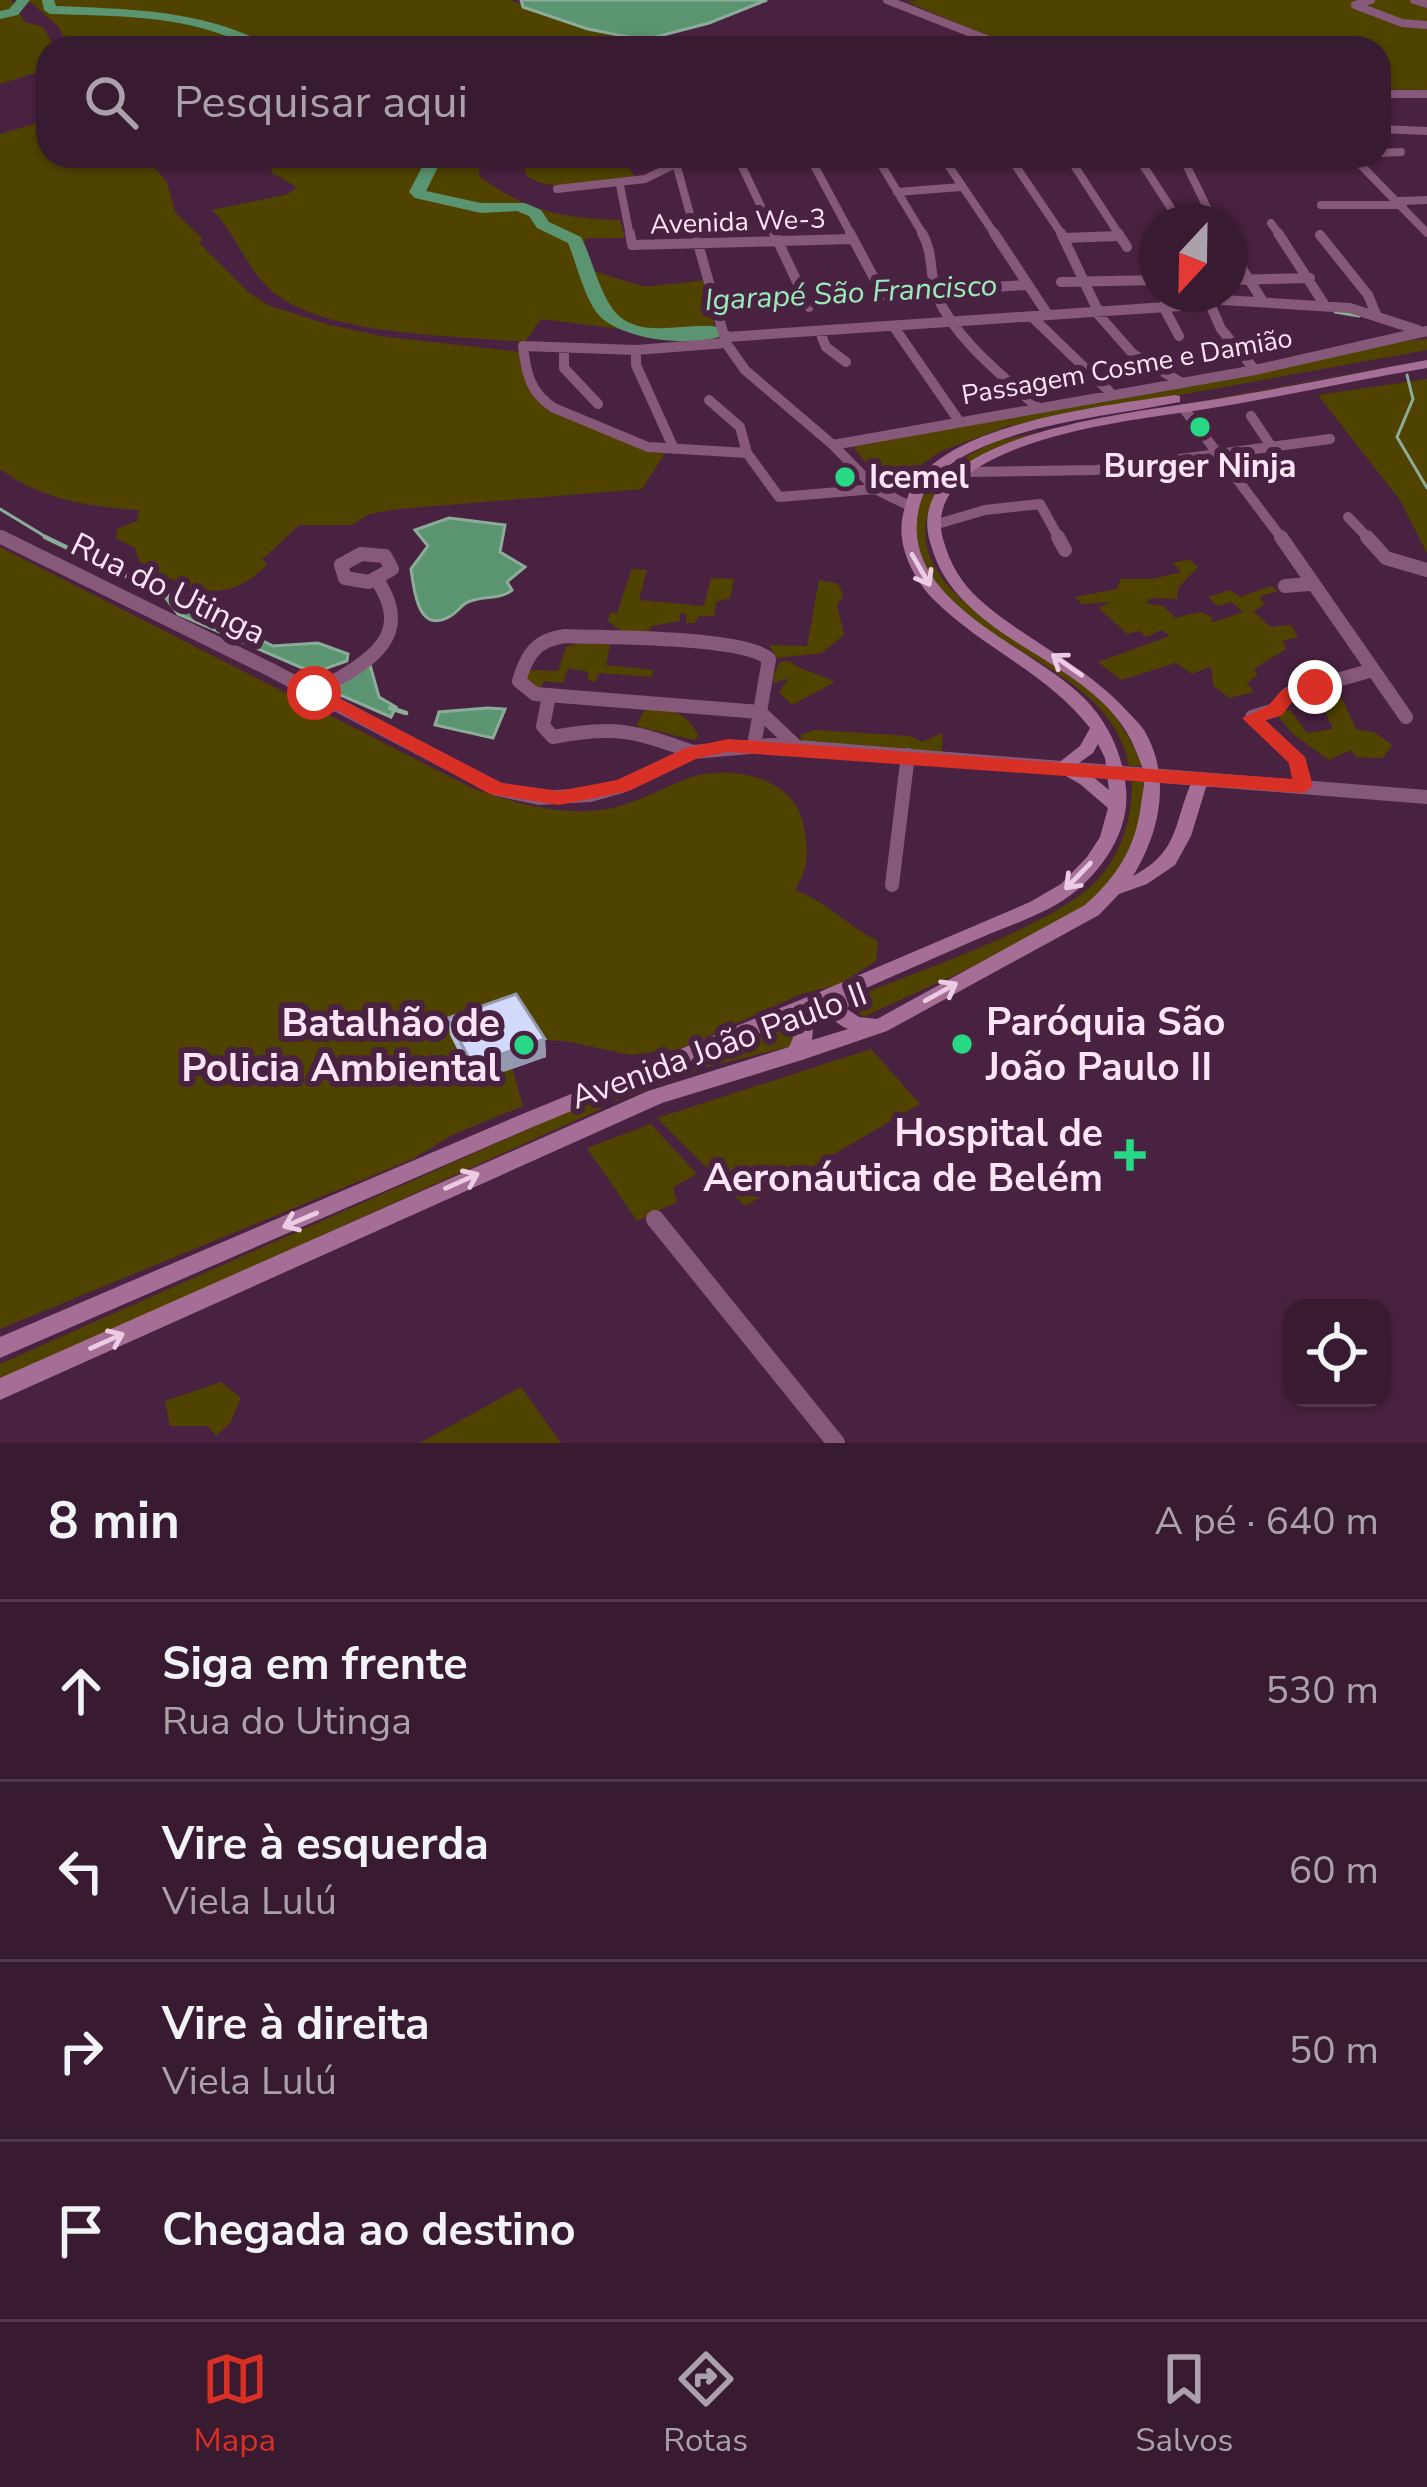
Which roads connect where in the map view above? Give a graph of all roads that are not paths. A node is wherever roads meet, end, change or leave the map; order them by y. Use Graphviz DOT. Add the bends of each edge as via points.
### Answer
graph roads {
  1 [pos="1371,0"];
  2 [pos="1414,0"];
  3 [pos="892,1"];
  4 [pos="1427,4"];
  5 [pos="1427,25"];
  6 [pos="979,36"];
  7 [pos="1391,94"];
  8 [pos="1427,94"];
  9 [pos="1391,129"];
  10 [pos="1427,130"];
  11 [pos="1391,152"];
  12 [pos="1401,152"];
  13 [pos="674,168"];
  14 [pos="677,168"];
  15 [pos="743,168"];
  16 [pos="815,168"];
  17 [pos="883,168"];
  18 [pos="949,168"];
  19 [pos="1017,168"];
  20 [pos="1076,168"];
  21 [pos="1145,168"];
  22 [pos="1188,168"];
  23 [pos="1365,168"];
  24 [pos="620,185"];
  25 [pos="961,187"];
  26 [pos="557,189"];
  27 [pos="897,192"];
  28 [pos="1427,200"];
  29 [pos="1401,203"];
  30 [pos="1168,204"];
  31 [pos="1205,204"];
  32 [pos="1321,205"];
  33 [pos="1270,223"];
  34 [pos="1427,233"];
  35 [pos="1119,236"];
  36 [pos="1320,236"];
  37 [pos="1064,238"];
  38 [pos="851,239"];
  39 [pos="778,242"];
  40 [pos="702,244"];
  41 [pos="1127,247"];
  42 [pos="1247,275"];
  43 [pos="1310,278"];
  44 [pos="1247,279"];
  45 [pos="1250,279"];
  46 [pos="1139,280"];
  47 [pos="1061,281"];
  48 [pos="1086,281"];
  49 [pos="1026,285"];
  50 [pos="976,288"];
  51 [pos="883,295"];
  52 [pos="1247,300"];
  53 [pos="1262,300"];
  54 [pos="809,307"];
  55 [pos="1139,307"];
  56 [pos="1326,307"];
  57 [pos="1097,310"];
  58 [pos="1166,312"];
  59 [pos="1214,312"];
  60 [pos="1047,314"];
  61 [pos="1376,314"];
  62 [pos="1032,317"];
  63 [pos="953,320"];
  64 [pos="894,328"];
  65 [pos="1422,330"];
  66 [pos="820,332"];
  67 [pos="726,336"];
  68 [pos="1179,337"];
  69 [pos="564,348"];
  70 [pos="636,350"];
  71 [pos="1427,353"];
  72 [pos="1139,361"];
  73 [pos="846,362"];
  74 [pos="1427,364"];
  75 [pos="1255,370"];
  76 [pos="1182,383"];
  77 [pos="1149,389"];
  78 [pos="1113,395"];
  79 [pos="710,400"];
  80 [pos="598,404"];
  81 [pos="1037,407"];
  82 [pos="1184,409"];
  83 [pos="1251,416"];
  84 [pos="959,421"];
  85 [pos="1330,439"];
  86 [pos="833,445"];
  87 [pos="1271,446"];
  88 [pos="674,448"];
  89 [pos="747,454"];
  90 [pos="1224,455"];
  91 [pos="964,472"];
  92 [pos="923,485"];
  93 [pos="877,490"];
  94 [pos="910,506"];
  95 [pos="1348,517"];
  96 [pos="934,525"];
  97 [pos="0,537"];
  98 [pos="1065,550"];
  99 [pos="1427,570"];
  100 [pos="377,580"];
  101 [pos="1309,584"];
  102 [pos="1285,586"];
  103 [pos="1369,671"];
  104 [pos="314,693"];
  105 [pos="549,696"];
  106 [pos="634,703"];
  107 [pos="760,712"];
  108 [pos="1406,717"];
  109 [pos="1099,727"];
  110 [pos="626,730"];
  111 [pos="754,746"];
  112 [pos="796,747"];
  113 [pos="693,752"];
  114 [pos="908,755"];
  115 [pos="1061,768"];
  116 [pos="1118,772"];
  117 [pos="1154,775"];
  118 [pos="1181,777"];
  119 [pos="1215,780"];
  120 [pos="1303,786"];
  121 [pos="1196,792"];
  122 [pos="1427,797"];
  123 [pos="1118,807"];
  124 [pos="892,885"];
  125 [pos="1119,887"];
  126 [pos="846,992"];
  127 [pos="773,1020"];
  128 [pos="880,1026"];
  129 [pos="795,1055"];
  130 [pos="655,1219"];
  131 [pos="0,1348"];
  132 [pos="0,1389"];
  133 [pos="836,1443"];
  1 -- 5 [label="street" via="1355,5"];
  2 -- 4 [label="street"];
  3 -- 6 [label="street"];
  7 -- 8 [label="street"];
  9 -- 10 [label="street"];
  11 -- 12 [label="street"];
  13 -- 24 [label="street"];
  14 -- 40 [label="street"];
  15 -- 39 [label="street"];
  16 -- 38 [label="street"];
  17 -- 27 [label="street"];
  18 -- 25 [label="street"];
  19 -- 37 [label="street"];
  20 -- 35 [label="street"];
  21 -- 30 [label="street"];
  22 -- 31 [label="street"];
  23 -- 29 [label="street"];
  24 -- 26 [label="street"];
  24 -- 40 [label="street, Avenida We-3" via="628,241"];
  25 -- 27 [label="street"];
  25 -- 49 [label="street"];
  27 -- 63 [label="street" via="923,235 934,288"];
  28 -- 29 [label="street"];
  29 -- 32 [label="street"];
  29 -- 34 [label="street"];
  33 -- 43 [label="street"];
  35 -- 37 [label="street"];
  35 -- 41 [label="street"];
  36 -- 61 [label="street"];
  37 -- 48 [label="street"];
  38 -- 39 [label="street, Avenida We-3"];
  38 -- 51 [label="street"];
  39 -- 40 [label="street, Avenida We-3"];
  39 -- 54 [label="street"];
  40 -- 67 [label="street"];
  42 -- 45 [label="street"];
  43 -- 45 [label="street"];
  43 -- 56 [label="street"];
  44 -- 45 [label="street"];
  45 -- 53 [label="street"];
  46 -- 48 [label="street"];
  47 -- 48 [label="street"];
  48 -- 57 [label="street"];
  49 -- 50 [label="street"];
  49 -- 60 [label="street"];
  52 -- 53 [label="street"];
  53 -- 56 [label="street"];
  55 -- 57 [label="street"];
  56 -- 61 [label="street"];
  57 -- 60 [label="street"];
  57 -- 72 [label="street"];
  58 -- 68 [label="street"];
  59 -- 75 [label="street"];
  60 -- 62 [label="street"];
  61 -- 65 [label="street"];
  62 -- 63 [label="street"];
  62 -- 78 [label="street"];
  63 -- 64 [label="street"];
  63 -- 81 [label="street"];
  64 -- 66 [label="street"];
  64 -- 84 [label="street"];
  65 -- 75 [label="street, Passagem Cosme e Damião"];
  66 -- 67 [label="street"];
  66 -- 73 [label="street"];
  67 -- 70 [label="street"];
  67 -- 86 [label="street" via="746,370"];
  69 -- 70 [label="street"];
  69 -- 80 [label="street" via="564,368"];
  69 -- 88 [label="street" via="524,346 527,377 548,404 640,445"];
  70 -- 88 [label="street"];
  71 -- 92 [label="main road" via="1013,430 960,452"];
  72 -- 76 [label="street"];
  72 -- 77 [label="street"];
  74 -- 82 [label="main road"];
  75 -- 76 [label="street, Passagem Cosme e Damião"];
  76 -- 77 [label="street, Passagem Cosme e Damião"];
  77 -- 78 [label="street, Passagem Cosme e Damião"];
  78 -- 81 [label="street, Passagem Cosme e Damião"];
  79 -- 89 [label="street" via="740,427"];
  81 -- 84 [label="street, Passagem Cosme e Damião"];
  82 -- 90 [label="street"];
  82 -- 91 [label="main road" via="1032,438"];
  83 -- 87 [label="street"];
  84 -- 86 [label="street, Passagem Cosme e Damião"];
  85 -- 87 [label="street"];
  86 -- 93 [label="street"];
  87 -- 90 [label="street"];
  88 -- 89 [label="street"];
  89 -- 93 [label="street" via="779,497"];
  90 -- 91 [label="street" via="1096,470"];
  90 -- 101 [label="street"];
  91 -- 96 [label="main road" via="942,494"];
  92 -- 93 [label="street"];
  92 -- 94 [label="main road"];
  93 -- 94 [label="street"];
  94 -- 109 [label="main road, Avenida João Paulo II, one-way" via="910,551 930,587 1051,677"];
  95 -- 99 [label="street" via="1386,558"];
  96 -- 98 [label="street" via="1040,504"];
  117 -- 96 [label="main road, one-way" via="1126,722 1091,682 952,584"];
  97 -- 104 [label="street, Rua do Utinga"];
  100 -- 104 [label="street" via="393,614 390,636 370,659"];
  101 -- 102 [label="street"];
  101 -- 103 [label="street"];
  103 -- 108 [label="street"];
  103 -- 120 [label="street" via="1288,694 1275,710 1252,718 1298,761"];
  104 -- 113 [label="street, Rua do Utinga" via="464,775 519,795 590,795"];
  105 -- 106 [label="street"];
  105 -- 107 [label="street" via="519,681 527,652 545,639 729,644 769,659"];
  105 -- 110 [label="street" via="547,734"];
  106 -- 107 [label="street"];
  106 -- 110 [label="street"];
  107 -- 111 [label="street"];
  107 -- 112 [label="street"];
  109 -- 115 [label="main road"];
  109 -- 116 [label="main road, Avenida João Paulo II"];
  110 -- 113 [label="street"];
  111 -- 112 [label="street, Rua do Utinga"];
  111 -- 113 [label="street, Rua do Utinga"];
  112 -- 114 [label="street, Rua do Utinga"];
  114 -- 115 [label="street, Rua do Utinga"];
  114 -- 124 [label="street"];
  115 -- 116 [label="street, Rua do Utinga"];
  115 -- 123 [label="main road"];
  116 -- 117 [label="street, Rua do Utinga"];
  116 -- 123 [label="main road, Avenida João Paulo II"];
  117 -- 118 [label="street, Rua do Utinga"];
  117 -- 125 [label="main road" via="1151,816"];
  118 -- 119 [label="street, Rua do Utinga"];
  118 -- 121 [label="main road"];
  119 -- 120 [label="street, Rua do Utinga"];
  119 -- 121 [label="main road" via="1199,783"];
  120 -- 122 [label="street, Rua do Utinga"];
  121 -- 125 [label="main road, Avenida João Paulo II" via="1172,857 1146,880"];
  123 -- 126 [label="main road, Avenida João Paulo II, one-way" via="1103,848 1065,891"];
  128 -- 125 [label="main road, Avenida João Paulo II, one-way" via="1092,910"];
  126 -- 127 [label="main road, Avenida João Paulo II"];
  126 -- 128 [label="main road" via="841,1016"];
  127 -- 129 [label="main road" via="803,1029"];
  127 -- 131 [label="main road, Avenida João Paulo II, one-way"];
  128 -- 129 [label="main road, Avenida João Paulo II"];
  132 -- 129 [label="main road, Avenida João Paulo II, one-way" via="655,1097"];
  130 -- 133 [label="street"];
}
